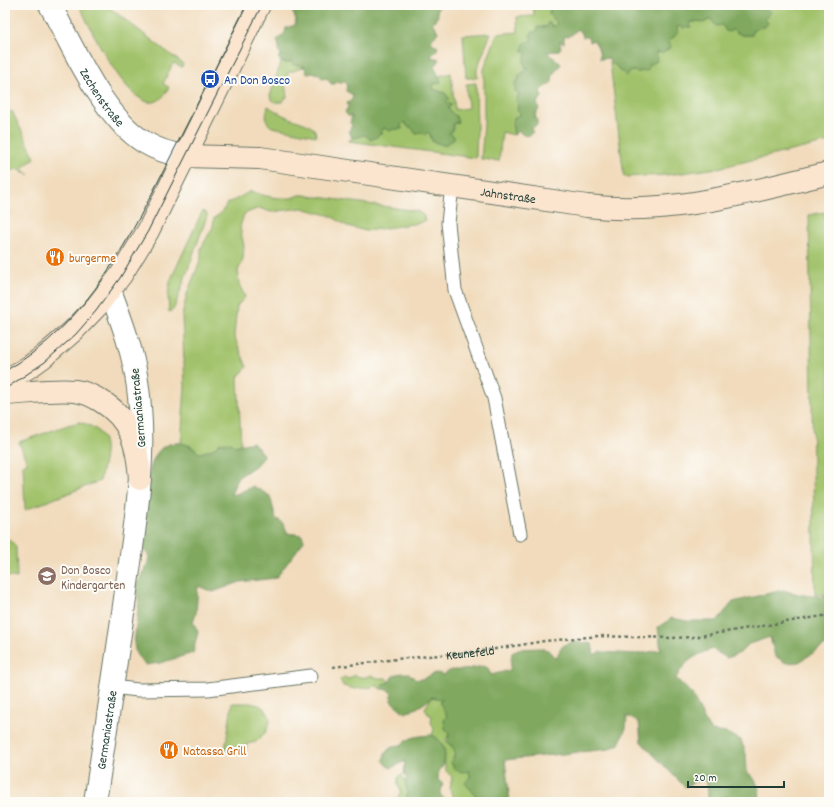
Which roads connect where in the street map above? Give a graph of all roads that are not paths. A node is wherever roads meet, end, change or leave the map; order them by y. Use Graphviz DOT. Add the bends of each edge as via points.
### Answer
graph roads {
  1 [pos="50,5"];
  2 [pos="259,5"];
  3 [pos="185,156"];
  4 [pos="829,173"];
  5 [pos="452,186"];
  6 [pos="110,290"];
  7 [pos="5,380"];
  8 [pos="5,394"];
  9 [pos="140,479"];
  10 [pos="520,534"];
  11 [pos="311,676"];
  12 [pos="112,687"];
  13 [pos="95,802"];
  1 -- 3 [label="street, Zechenstraße" via="98,93 125,127 155,148"];
  2 -- 3 [label="main road"];
  3 -- 5 [label="main road, Jahnstraße" via="260,158"];
  3 -- 6 [label="main road" via="144,239"];
  4 -- 5 [label="main road, Jahnstraße" via="717,199 642,208 600,207"];
  5 -- 10 [label="lane" via="448,223 455,290 494,398"];
  6 -- 7 [label="main road" via="62,341 29,367"];
  6 -- 9 [label="street, Germaniastraße" via="129,343 138,388 142,447"];
  8 -- 9 [label="main road" via="76,391 89,394 115,410 133,440"];
  9 -- 12 [label="street, Germaniastraße"];
  11 -- 12 [label="lane" via="208,689 138,690"];
  12 -- 13 [label="street, Germaniastraße"];
}
